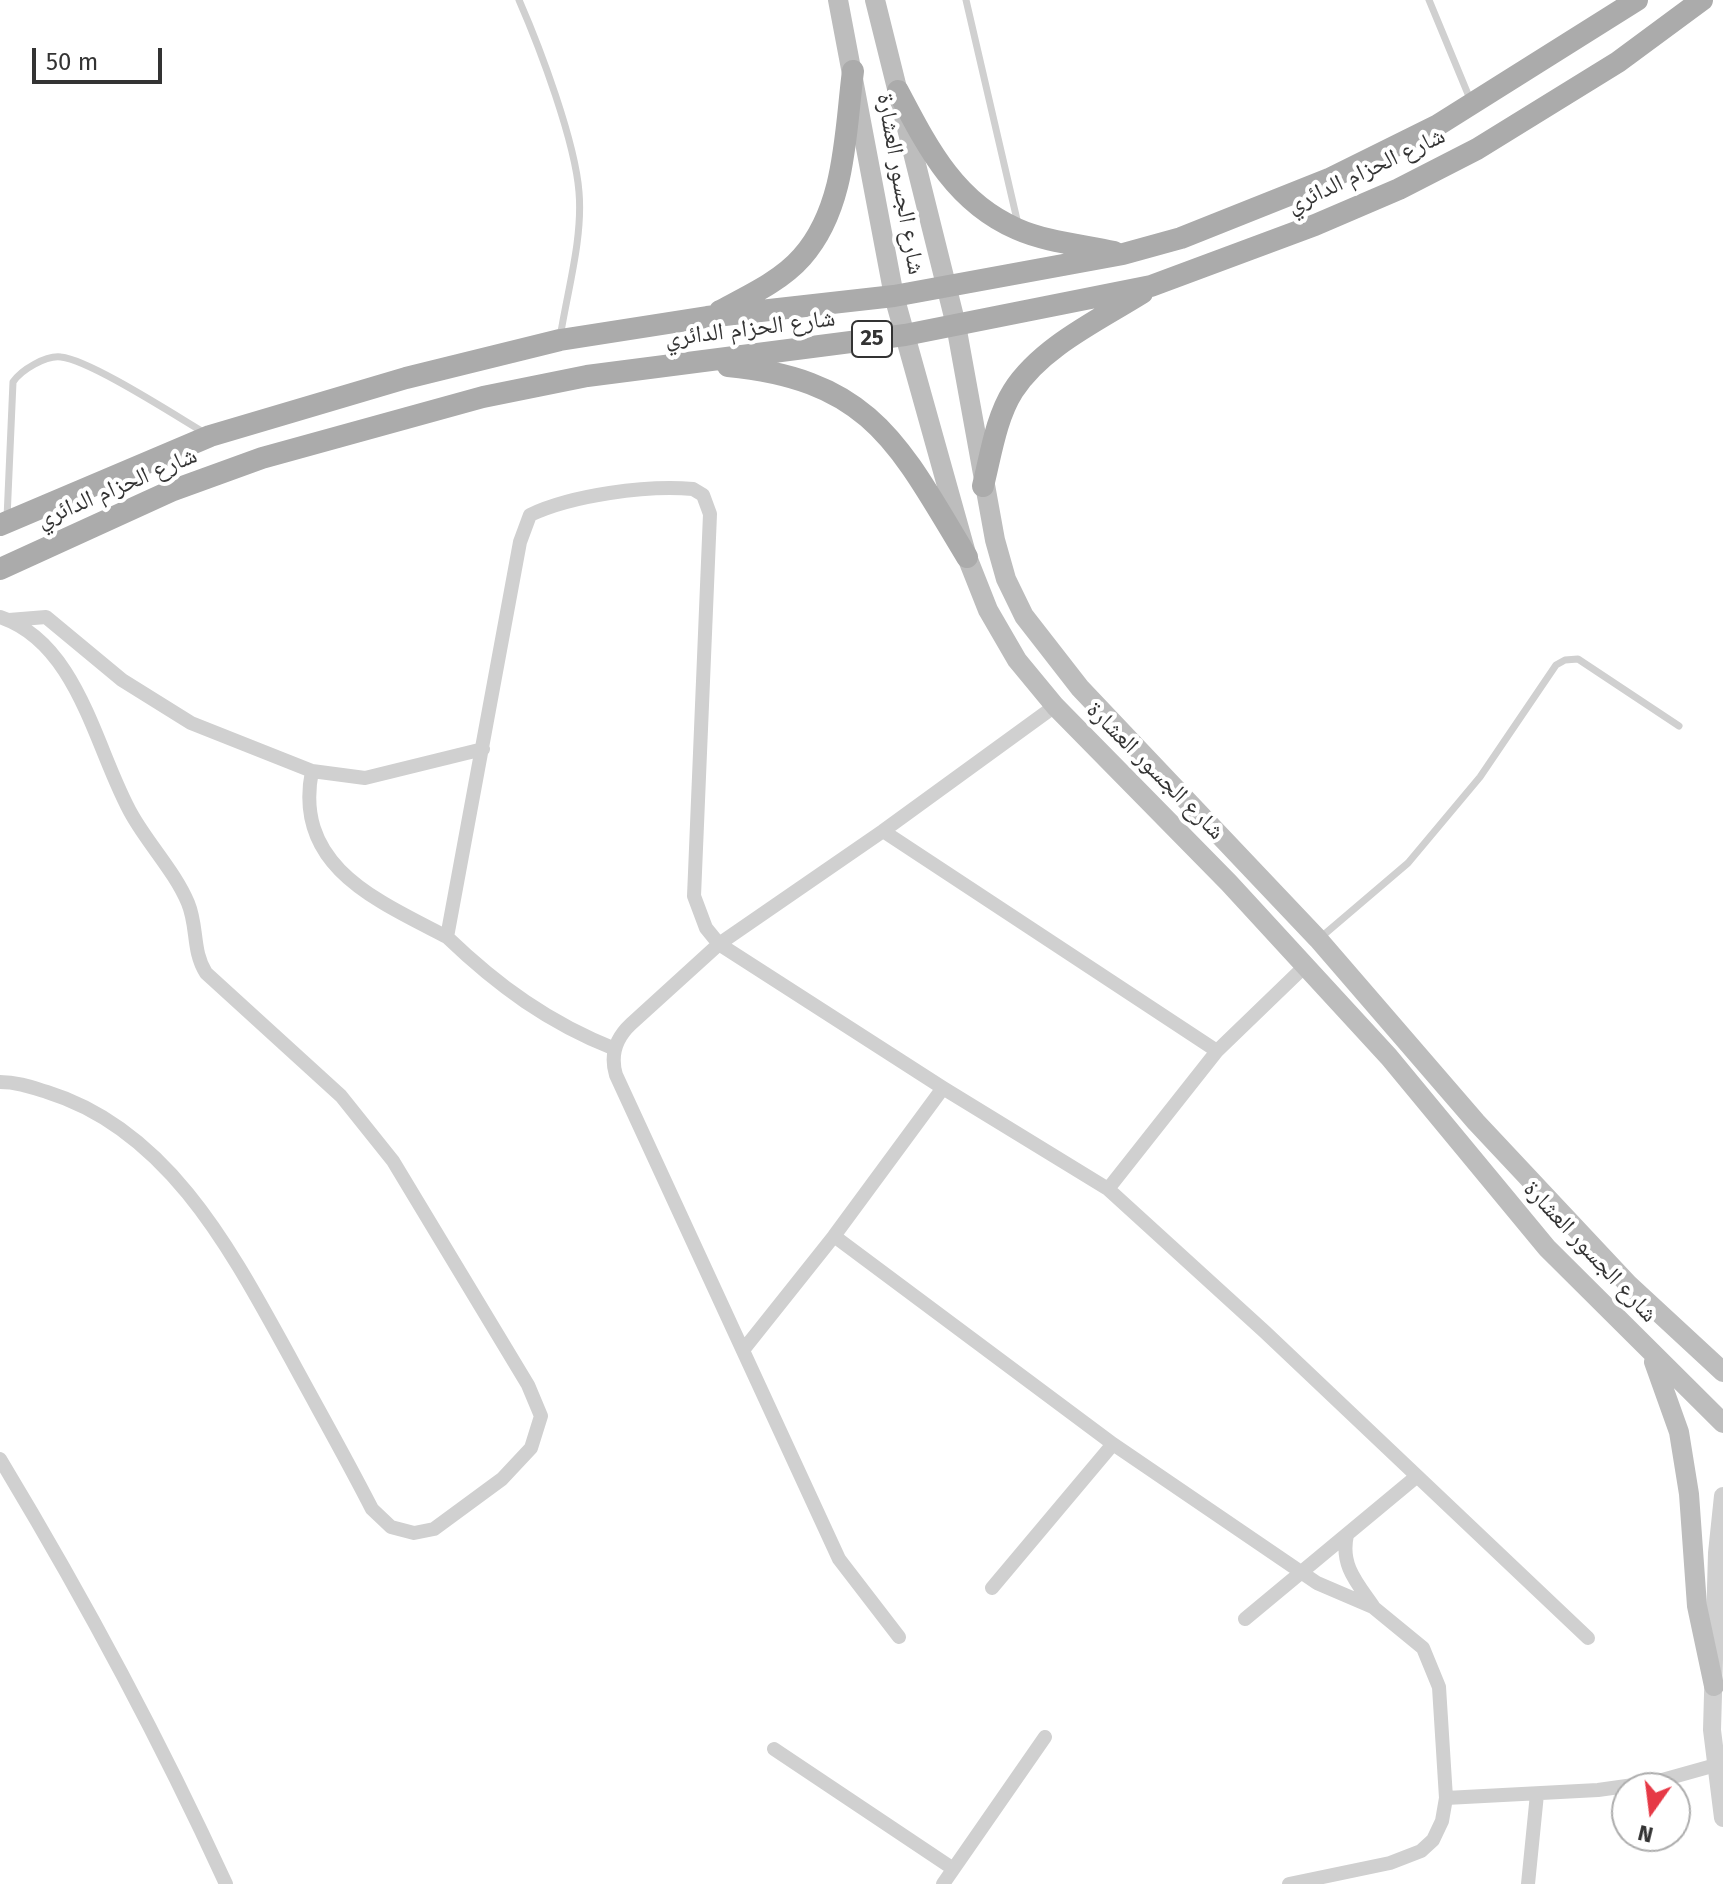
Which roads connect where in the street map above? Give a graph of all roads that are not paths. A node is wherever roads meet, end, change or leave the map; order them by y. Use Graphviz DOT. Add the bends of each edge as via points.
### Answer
graph roads {
  1 [pos="519,0"];
  2 [pos="838,0"];
  3 [pos="875,0"];
  4 [pos="966,0"];
  5 [pos="1429,0"];
  6 [pos="1637,0"];
  7 [pos="1702,0"];
  8 [pos="853,71"];
  9 [pos="898,91"];
  10 [pos="1473,104"];
  11 [pos="1019,231"];
  12 [pos="1123,254"];
  13 [pos="947,286"];
  14 [pos="1151,286"];
  15 [pos="894,296"];
  16 [pos="707,317"];
  17 [pos="956,325"];
  18 [pos="905,335"];
  19 [pos="560,340"];
  20 [pos="691,363"];
  21 [pos="210,436"];
  22 [pos="983,486"];
  23 [pos="3,523"];
  24 [pos="967,557"];
  25 [pos="0,569"];
  26 [pos="5,618"];
  27 [pos="1055,706"];
  28 [pos="1679,726"];
  29 [pos="483,749"];
  30 [pos="312,771"];
  31 [pos="883,831"];
  32 [pos="447,937"];
  33 [pos="1318,939"];
  34 [pos="719,944"];
  35 [pos="1304,967"];
  36 [pos="615,1049"];
  37 [pos="1217,1051"];
  38 [pos="0,1082"];
  39 [pos="943,1088"];
  40 [pos="1108,1189"];
  41 [pos="834,1236"];
  42 [pos="744,1349"];
  43 [pos="1651,1354"];
  44 [pos="1723,1372"];
  45 [pos="1723,1423"];
  46 [pos="1113,1444"];
  47 [pos="0,1459"];
  48 [pos="1416,1477"];
  49 [pos="1723,1496"];
  50 [pos="1347,1535"];
  51 [pos="1299,1571"];
  52 [pos="992,1588"];
  53 [pos="1373,1607"];
  54 [pos="1245,1619"];
  55 [pos="899,1637"];
  56 [pos="1588,1638"];
  57 [pos="1714,1686"];
  58 [pos="1045,1737"];
  59 [pos="774,1749"];
  60 [pos="1719,1764"];
  61 [pos="1537,1794"];
  62 [pos="1446,1798"];
  63 [pos="1723,1818"];
  64 [pos="952,1868"];
  65 [pos="226,1884"];
  66 [pos="943,1884"];
  67 [pos="1289,1884"];
  68 [pos="1528,1884"];
  1 -- 19 [label="lane" via="543,63 579,192"];
  2 -- 8 [label="main road, شارع الجسور العشارة"];
  3 -- 9 [label="main road, شارع الجسور العشارة"];
  4 -- 11 [label="lane"];
  5 -- 10 [label="lane"];
  6 -- 10 [label="main road, شارع الحزام الدائري / 25"];
  7 -- 14 [label="main road, شارع الحزام الدائري / 25" via="1618,62 1477,149 1315,225"];
  8 -- 15 [label="main road, شارع الجسور العشارة"];
  8 -- 16 [label="main road" via="842,160 825,223 791,268"];
  9 -- 11 [label="main road" via="933,158 953,183 988,214"];
  9 -- 13 [label="main road, شارع الجسور العشارة"];
  10 -- 12 [label="main road, شارع الحزام الدائري / 25" via="1301,191 1181,238"];
  11 -- 12 [label="main road"];
  12 -- 13 [label="main road, شارع الحزام الدائري / 25"];
  13 -- 15 [label="main road, شارع الحزام الدائري / 25"];
  13 -- 17 [label="main road, شارع الجسور العشارة"];
  14 -- 17 [label="main road, شارع الحزام الدائري / 25"];
  14 -- 22 [label="main road" via="1046,355 1026,374 1003,411"];
  15 -- 16 [label="main road, شارع الحزام الدائري / 25"];
  15 -- 18 [label="main road, شارع الجسور العشارة"];
  16 -- 19 [label="main road, شارع الحزام الدائري / 25"];
  17 -- 18 [label="main road, شارع الحزام الدائري / 25"];
  17 -- 22 [label="main road, شارع الجسور العشارة"];
  18 -- 20 [label="main road, شارع الحزام الدائري / 25"];
  18 -- 24 [label="main road, شارع الجسور العشارة"];
  19 -- 21 [label="main road, شارع الحزام الدائري / 25" via="406,378"];
  20 -- 24 [label="main road" via="799,379 858,407 888,433 907,459"];
  20 -- 25 [label="main road, شارع الحزام الدائري / 25" via="483,397 262,458 171,491"];
  21 -- 23 [label="main road, شارع الحزام الدائري / 25"];
  21 -- 23 [label="lane" via="92,370 52,358 19,373 13,382"];
  22 -- 33 [label="main road, شارع الجسور العشارة" via="1006,579 1051,655"];
  24 -- 27 [label="main road, شارع الجسور العشارة" via="988,610 1017,660"];
  26 -- 30 [label="street" via="46,617 122,680 191,723"];
  26 -- 38 [label="street" via="34,635 66,675 133,817 186,899 196,957 206,973 341,1096 393,1161 528,1385 541,1416 531,1448 502,1479 434,1529 414,1533 391,1527 372,1509 259,1302 174,1176 99,1112 46,1091"];
  27 -- 31 [label="street"];
  27 -- 35 [label="main road, شارع الجسور العشارة"];
  28 -- 33 [label="lane" via="1578,659 1556,665 1480,777 1408,863"];
  29 -- 30 [label="street" via="380,776 350,778"];
  29 -- 32 [label="street"];
  29 -- 34 [label="street" via="520,542 530,515 556,504 611,494 681,488 703,495 710,514 694,896 706,928"];
  30 -- 32 [label="street" via="310,817 325,853 363,889"];
  31 -- 34 [label="street"];
  31 -- 37 [label="street"];
  32 -- 36 [label="street" via="518,998 568,1030"];
  33 -- 44 [label="main road, شارع الجسور العشارة" via="1569,1222"];
  34 -- 36 [label="street" via="621,1034"];
  34 -- 39 [label="street"];
  35 -- 37 [label="street"];
  35 -- 43 [label="main road, شارع الجسور العشارة" via="1389,1057 1547,1248"];
  36 -- 42 [label="street" via="616,1075"];
  37 -- 40 [label="street"];
  39 -- 40 [label="street"];
  39 -- 41 [label="street"];
  40 -- 48 [label="street"];
  41 -- 42 [label="street"];
  41 -- 46 [label="street"];
  42 -- 55 [label="street" via="839,1559"];
  43 -- 45 [label="main road, شارع الجسور العشارة"];
  43 -- 57 [label="main road" via="1679,1432 1697,1606"];
  46 -- 51 [label="street"];
  46 -- 52 [label="street"];
  47 -- 65 [label="street" via="66,1574"];
  48 -- 50 [label="street"];
  48 -- 56 [label="street"];
  49 -- 57 [label="street"];
  50 -- 51 [label="street"];
  50 -- 53 [label="street" via="1347,1568"];
  51 -- 53 [label="street"];
  51 -- 54 [label="street"];
  53 -- 62 [label="street" via="1423,1648 1432,1665 1439,1687"];
  57 -- 60 [label="street"];
  58 -- 64 [label="street"];
  59 -- 64 [label="street"];
  60 -- 61 [label="street" via="1655,1782"];
  60 -- 63 [label="street"];
  61 -- 62 [label="street"];
  61 -- 68 [label="street"];
  62 -- 67 [label="street" via="1442,1821 1421,1851 1372,1868"];
  64 -- 66 [label="street"];
}
